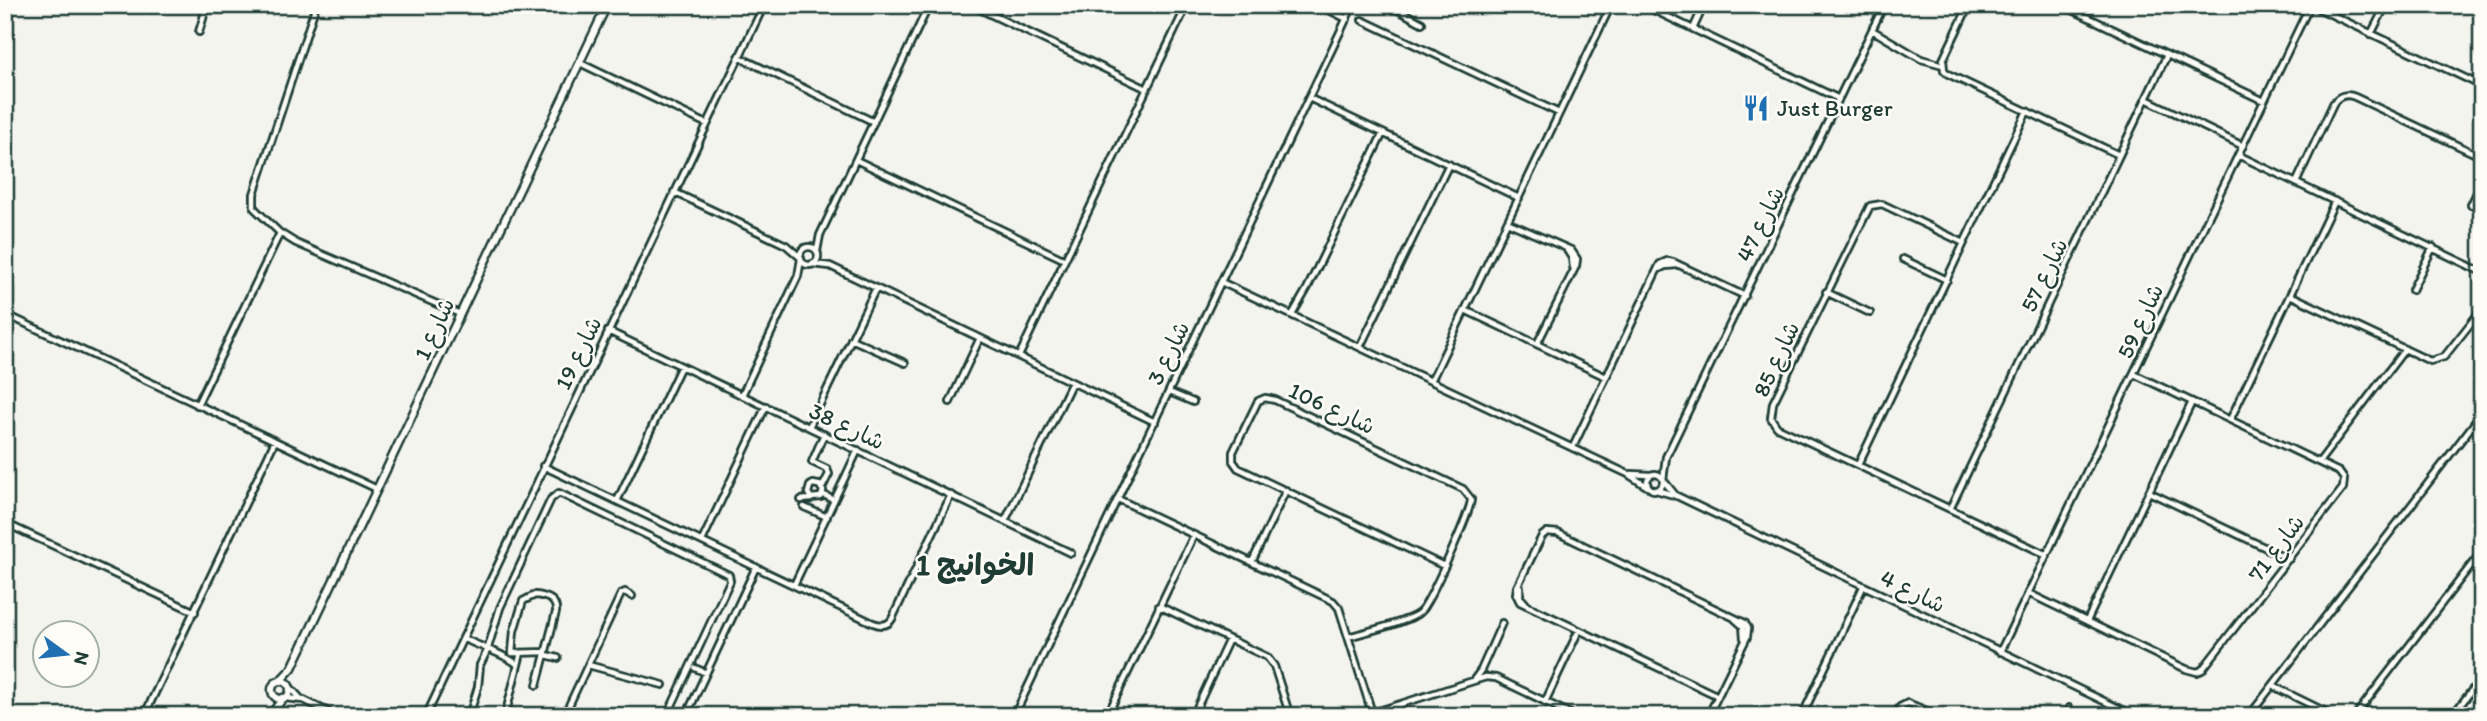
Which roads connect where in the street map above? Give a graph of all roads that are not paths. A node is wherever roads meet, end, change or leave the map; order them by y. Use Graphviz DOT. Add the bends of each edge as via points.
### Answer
graph roads {
  1 [pos="207,5"];
  2 [pos="316,5"];
  3 [pos="607,5"];
  4 [pos="764,5"];
  5 [pos="929,5"];
  6 [pos="971,5"];
  7 [pos="1187,5"];
  8 [pos="1319,5"];
  9 [pos="1353,5"];
  10 [pos="1389,5"];
  11 [pos="1611,5"];
  12 [pos="1643,5"];
  13 [pos="1704,5"];
  14 [pos="1884,5"];
  15 [pos="1969,5"];
  16 [pos="2062,5"];
  17 [pos="2310,5"];
  18 [pos="2386,5"];
  19 [pos="1403,8"];
  20 [pos="1347,19"];
  21 [pos="1362,20"];
  22 [pos="1422,23"];
  23 [pos="1693,29"];
  24 [pos="1872,30"];
  25 [pos="199,32"];
  26 [pos="2371,34"];
  27 [pos="2167,55"];
  28 [pos="739,57"];
  29 [pos="580,63"];
  30 [pos="1943,65"];
  31 [pos="2482,86"];
  32 [pos="1147,89"];
  33 [pos="1309,98"];
  34 [pos="1839,99"];
  35 [pos="2146,99"];
  36 [pos="2264,101"];
  37 [pos="2027,111"];
  38 [pos="1559,113"];
  39 [pos="874,121"];
  40 [pos="707,124"];
  41 [pos="1383,133"];
  42 [pos="2243,146"];
  43 [pos="2119,155"];
  44 [pos="2238,155"];
  45 [pos="2482,157"];
  46 [pos="856,160"];
  47 [pos="1449,164"];
  48 [pos="2482,182"];
  49 [pos="2296,183"];
  50 [pos="674,192"];
  51 [pos="1519,198"];
  52 [pos="2335,201"];
  53 [pos="2471,205"];
  54 [pos="1507,222"];
  55 [pos="279,233"];
  56 [pos="820,235"];
  57 [pos="1964,243"];
  58 [pos="786,245"];
  59 [pos="806,247"];
  60 [pos="2433,247"];
  61 [pos="817,253"];
  62 [pos="801,259"];
  63 [pos="1903,259"];
  64 [pos="1065,260"];
  65 [pos="811,264"];
  66 [pos="830,267"];
  67 [pos="2482,272"];
  68 [pos="798,276"];
  69 [pos="1947,280"];
  70 [pos="1221,282"];
  71 [pos="876,288"];
  72 [pos="2412,290"];
  73 [pos="1826,292"];
  74 [pos="2290,295"];
  75 [pos="1745,296"];
  76 [pos="2482,309"];
  77 [pos="1465,310"];
  78 [pos="1870,313"];
  79 [pos="5,314"];
  80 [pos="460,314"];
  81 [pos="1292,315"];
  82 [pos="608,331"];
  83 [pos="851,338"];
  84 [pos="980,338"];
  85 [pos="1537,344"];
  86 [pos="1360,347"];
  87 [pos="2405,349"];
  88 [pos="1019,356"];
  89 [pos="905,363"];
  90 [pos="681,366"];
  91 [pos="2134,374"];
  92 [pos="1606,377"];
  93 [pos="1431,381"];
  94 [pos="1072,382"];
  95 [pos="1169,392"];
  96 [pos="742,395"];
  97 [pos="950,402"];
  98 [pos="1193,402"];
  99 [pos="2192,402"];
  100 [pos="197,404"];
  101 [pos="766,406"];
  102 [pos="2481,415"];
  103 [pos="2231,420"];
  104 [pos="1155,422"];
  105 [pos="809,427"];
  106 [pos="824,434"];
  107 [pos="275,441"];
  108 [pos="1572,447"];
  109 [pos="858,450"];
  110 [pos="1666,457"];
  111 [pos="2319,462"];
  112 [pos="1858,465"];
  113 [pos="543,466"];
  114 [pos="1628,474"];
  115 [pos="1651,474"];
  116 [pos="1663,480"];
  117 [pos="820,486"];
  118 [pos="1648,487"];
  119 [pos="377,489"];
  120 [pos="1286,490"];
  121 [pos="1656,490"];
  122 [pos="2149,492"];
  123 [pos="822,494"];
  124 [pos="951,495"];
  125 [pos="1677,496"];
  126 [pos="812,498"];
  127 [pos="1118,499"];
  128 [pos="801,500"];
  129 [pos="834,500"];
  130 [pos="617,501"];
  131 [pos="804,507"];
  132 [pos="1950,509"];
  133 [pos="827,517"];
  134 [pos="1004,521"];
  135 [pos="5,523"];
  136 [pos="1194,535"];
  137 [pos="702,541"];
  138 [pos="2482,551"];
  139 [pos="1071,553"];
  140 [pos="2047,555"];
  141 [pos="2289,559"];
  142 [pos="1252,562"];
  143 [pos="1444,566"];
  144 [pos="756,567"];
  145 [pos="794,586"];
  146 [pos="1863,587"];
  147 [pos="2028,593"];
  148 [pos="632,596"];
  149 [pos="1159,606"];
  150 [pos="195,612"];
  151 [pos="2087,621"];
  152 [pos="1502,623"];
  153 [pos="1579,630"];
  154 [pos="1348,636"];
  155 [pos="462,638"];
  156 [pos="1229,639"];
  157 [pos="487,651"];
  158 [pos="2000,652"];
  159 [pos="512,653"];
  160 [pos="522,653"];
  161 [pos="546,653"];
  162 [pos="506,656"];
  163 [pos="558,658"];
  164 [pos="1484,664"];
  165 [pos="518,665"];
  166 [pos="588,665"];
  167 [pos="693,667"];
  168 [pos="292,668"];
  169 [pos="706,673"];
  170 [pos="2482,677"];
  171 [pos="1493,678"];
  172 [pos="281,681"];
  173 [pos="1473,681"];
  174 [pos="537,685"];
  175 [pos="663,685"];
  176 [pos="2273,686"];
  177 [pos="290,687"];
  178 [pos="274,694"];
  179 [pos="1718,696"];
  180 [pos="284,698"];
  181 [pos="303,700"];
  182 [pos="1545,702"];
  183 [pos="2069,708"];
  184 [pos="1372,713"];
  185 [pos="144,716"];
  186 [pos="270,716"];
  187 [pos="335,716"];
  188 [pos="426,716"];
  189 [pos="469,716"];
  190 [pos="505,716"];
  191 [pos="564,716"];
  192 [pos="667,716"];
  193 [pos="686,716"];
  194 [pos="1014,716"];
  195 [pos="1107,716"];
  196 [pos="1193,716"];
  197 [pos="1290,716"];
  198 [pos="1363,716"];
  199 [pos="1575,716"];
  200 [pos="1708,716"];
  201 [pos="1802,716"];
  202 [pos="1895,716"];
  203 [pos="1939,716"];
  204 [pos="2066,716"];
  205 [pos="2135,716"];
  206 [pos="2249,716"];
  207 [pos="2334,716"];
  208 [pos="2355,716"];
  209 [pos="2452,716"];
  1 -- 25 [label="street"];
  2 -- 55 [label="street" via="252,199 254,208"];
  3 -- 29 [label="street, شارع 1"];
  4 -- 28 [label="street, شارع 19"];
  5 -- 39 [label="street"];
  6 -- 32 [label="street"];
  7 -- 32 [label="street"];
  8 -- 20 [label="street"];
  9 -- 20 [label="street, شارع 3"];
  10 -- 19 [label="street"];
  11 -- 38 [label="street"];
  12 -- 23 [label="street"];
  13 -- 23 [label="street"];
  14 -- 24 [label="street, شارع 47"];
  15 -- 30 [label="street"];
  16 -- 27 [label="street"];
  17 -- 26 [label="street"];
  17 -- 36 [label="street, شارع 59"];
  18 -- 26 [label="street"];
  19 -- 22 [label="street"];
  20 -- 33 [label="street, شارع 3"];
  21 -- 38 [label="street"];
  23 -- 34 [label="street"];
  24 -- 30 [label="street" via="1921,59"];
  24 -- 34 [label="street, شارع 47"];
  26 -- 31 [label="street"];
  27 -- 35 [label="street, شارع 57"];
  27 -- 36 [label="street"];
  28 -- 39 [label="street"];
  28 -- 40 [label="street, شارع 19"];
  29 -- 40 [label="street"];
  29 -- 80 [label="street, شارع 1"];
  30 -- 37 [label="street" via="1952,77"];
  32 -- 64 [label="street"];
  33 -- 41 [label="street"];
  33 -- 70 [label="street, شارع 3"];
  34 -- 75 [label="street, شارع 47"];
  35 -- 42 [label="street"];
  35 -- 43 [label="street, شارع 57"];
  36 -- 42 [label="street, شارع 59"];
  37 -- 43 [label="street"];
  37 -- 57 [label="street"];
  38 -- 51 [label="street"];
  39 -- 46 [label="street"];
  40 -- 50 [label="street, شارع 19"];
  41 -- 47 [label="street"];
  41 -- 81 [label="street"];
  42 -- 44 [label="street, شارع 59"];
  43 -- 132 [label="street, شارع 57"];
  44 -- 49 [label="street"];
  44 -- 91 [label="street, شارع 59"];
  45 -- 49 [label="street" via="2345,95 2333,104"];
  46 -- 56 [label="street"];
  46 -- 64 [label="street"];
  47 -- 51 [label="street"];
  47 -- 86 [label="street"];
  48 -- 53 [label="street"];
  49 -- 52 [label="street"];
  50 -- 58 [label="street"];
  50 -- 82 [label="street, شارع 19"];
  51 -- 54 [label="street"];
  52 -- 60 [label="street"];
  52 -- 74 [label="street"];
  54 -- 77 [label="street"];
  54 -- 85 [label="street" via="1576,256 1577,263"];
  55 -- 80 [label="street"];
  55 -- 100 [label="street"];
  56 -- 59 [label="street"];
  56 -- 61 [label="street"];
  57 -- 69 [label="street"];
  57 -- 73 [label="street, شارع 85" via="1874,204 1865,213"];
  58 -- 59 [label="street"];
  58 -- 62 [label="street"];
  59 -- 61 [label="street"];
  59 -- 62 [label="street"];
  60 -- 67 [label="street"];
  60 -- 72 [label="street"];
  61 -- 65 [label="street"];
  61 -- 66 [label="street"];
  62 -- 65 [label="street"];
  62 -- 68 [label="street"];
  63 -- 69 [label="street"];
  64 -- 88 [label="street"];
  65 -- 66 [label="street"];
  65 -- 68 [label="street"];
  66 -- 71 [label="street"];
  68 -- 96 [label="street"];
  69 -- 112 [label="street"];
  70 -- 81 [label="street"];
  70 -- 95 [label="street, شارع 3"];
  71 -- 83 [label="street"];
  71 -- 84 [label="street"];
  73 -- 78 [label="street"];
  73 -- 112 [label="street, شارع 85" via="1773,403 1771,418 1777,427"];
  74 -- 87 [label="street"];
  74 -- 103 [label="street"];
  75 -- 92 [label="street" via="1670,261 1663,262"];
  75 -- 110 [label="street, شارع 47"];
  76 -- 87 [label="street" via="2440,360 2430,361"];
  77 -- 85 [label="street"];
  77 -- 93 [label="street"];
  79 -- 100 [label="street"];
  80 -- 119 [label="street, شارع 1"];
  81 -- 86 [label="street"];
  82 -- 90 [label="street, شارع 38"];
  82 -- 113 [label="street, شارع 19"];
  83 -- 89 [label="street"];
  83 -- 105 [label="street"];
  84 -- 88 [label="street"];
  84 -- 97 [label="street"];
  85 -- 92 [label="street"];
  86 -- 93 [label="street"];
  87 -- 111 [label="street"];
  88 -- 94 [label="street"];
  90 -- 96 [label="street, شارع 38"];
  90 -- 130 [label="street"];
  91 -- 99 [label="street, شارع 71"];
  91 -- 140 [label="street, شارع 59"];
  92 -- 108 [label="street"];
  93 -- 108 [label="street"];
  94 -- 104 [label="street"];
  94 -- 134 [label="street"];
  95 -- 98 [label="street"];
  95 -- 104 [label="street, شارع 3"];
  96 -- 101 [label="street, شارع 38"];
  99 -- 103 [label="street, شارع 71"];
  99 -- 122 [label="street"];
  100 -- 107 [label="street"];
  101 -- 105 [label="street, شارع 38"];
  101 -- 137 [label="street"];
  102 -- 176 [label="street"];
  103 -- 111 [label="street, شارع 71"];
  104 -- 127 [label="street, شارع 3"];
  105 -- 106 [label="street, شارع 38"];
  106 -- 109 [label="street, شارع 38"];
  106 -- 117 [label="street" via="812,460 829,472"];
  107 -- 119 [label="street"];
  107 -- 150 [label="street"];
  108 -- 114 [label="street"];
  109 -- 124 [label="street, شارع 38"];
  109 -- 129 [label="street"];
  110 -- 115 [label="street, شارع 47"];
  110 -- 116 [label="street, شارع 47"];
  111 -- 141 [label="street, شارع 71" via="2339,472 2343,488"];
  112 -- 132 [label="street, شارع 85"];
  113 -- 130 [label="street"];
  113 -- 155 [label="street, شارع 19"];
  114 -- 115 [label="street"];
  114 -- 118 [label="street"];
  115 -- 116 [label="street"];
  115 -- 118 [label="street"];
  116 -- 121 [label="street"];
  116 -- 125 [label="street, شارع 4"];
  117 -- 123 [label="street"];
  117 -- 126 [label="street" via="810,486"];
  118 -- 121 [label="street"];
  119 -- 168 [label="street, شارع 1"];
  120 -- 142 [label="street"];
  120 -- 143 [label="street, شارع 106"];
  120 -- 143 [label="street, شارع 106" via="1238,468 1232,457 1256,404 1265,398 1463,489 1471,507"];
  121 -- 125 [label="street, شارع 4"];
  122 -- 141 [label="street"];
  122 -- 151 [label="street"];
  123 -- 126 [label="street"];
  123 -- 129 [label="street"];
  124 -- 134 [label="street, شارع 38"];
  124 -- 145 [label="street" via="892,619 884,625"];
  125 -- 146 [label="street, شارع 4"];
  126 -- 128 [label="street"];
  127 -- 136 [label="street"];
  127 -- 194 [label="street, شارع 3"];
  129 -- 133 [label="street"];
  130 -- 137 [label="street"];
  131 -- 133 [label="street"];
  132 -- 140 [label="street, شارع 85"];
  133 -- 145 [label="street"];
  134 -- 139 [label="street, شارع 38"];
  135 -- 150 [label="street"];
  136 -- 142 [label="street"];
  136 -- 149 [label="street"];
  137 -- 144 [label="street"];
  138 -- 208 [label="street"];
  140 -- 147 [label="street, شارع 59"];
  141 -- 151 [label="street, شارع 71" via="2202,670 2191,671"];
  142 -- 154 [label="street" via="1334,601"];
  143 -- 154 [label="street" via="1418,614"];
  144 -- 145 [label="street"];
  144 -- 169 [label="street"];
  146 -- 158 [label="street, شارع 4"];
  146 -- 201 [label="street"];
  147 -- 151 [label="street, شارع 71"];
  147 -- 158 [label="street, شارع 59"];
  148 -- 166 [label="street" via="621,594"];
  149 -- 156 [label="street"];
  149 -- 195 [label="street"];
  150 -- 185 [label="street"];
  152 -- 164 [label="street"];
  153 -- 179 [label="street"];
  153 -- 179 [label="street" via="1522,604 1517,597 1516,590 1542,536 1551,532 1742,621 1748,634"];
  153 -- 182 [label="street"];
  154 -- 184 [label="street"];
  155 -- 157 [label="street"];
  155 -- 188 [label="street, شارع 19"];
  156 -- 196 [label="street"];
  156 -- 197 [label="street" via="1271,661"];
  157 -- 162 [label="street"];
  157 -- 167 [label="street" via="500,608 552,497 561,494 729,575"];
  157 -- 189 [label="street"];
  158 -- 205 [label="street, شارع 4"];
  159 -- 160 [label="street"];
  159 -- 161 [label="street" via="521,605 535,595 556,605"];
  159 -- 162 [label="street"];
  160 -- 161 [label="street"];
  160 -- 165 [label="street"];
  161 -- 163 [label="street"];
  161 -- 174 [label="street"];
  162 -- 165 [label="street"];
  164 -- 171 [label="street"];
  164 -- 173 [label="street"];
  165 -- 190 [label="street"];
  166 -- 175 [label="street"];
  166 -- 191 [label="street"];
  167 -- 169 [label="street"];
  167 -- 192 [label="street"];
  168 -- 172 [label="street, شارع 1"];
  168 -- 177 [label="street, شارع 1"];
  169 -- 193 [label="street"];
  170 -- 209 [label="street"];
  171 -- 173 [label="street"];
  171 -- 182 [label="street"];
  172 -- 177 [label="street"];
  172 -- 178 [label="street" via="273,687"];
  173 -- 184 [label="street"];
  176 -- 206 [label="street"];
  176 -- 207 [label="street"];
  177 -- 180 [label="street"];
  177 -- 181 [label="street"];
  178 -- 180 [label="street"];
  178 -- 186 [label="street"];
  179 -- 200 [label="street"];
  180 -- 181 [label="street"];
  180 -- 186 [label="street"];
  181 -- 187 [label="street"];
  182 -- 199 [label="street"];
  183 -- 204 [label="street"];
  184 -- 198 [label="street"];
  202 -- 203 [label="street" via="1908,703"];
}
